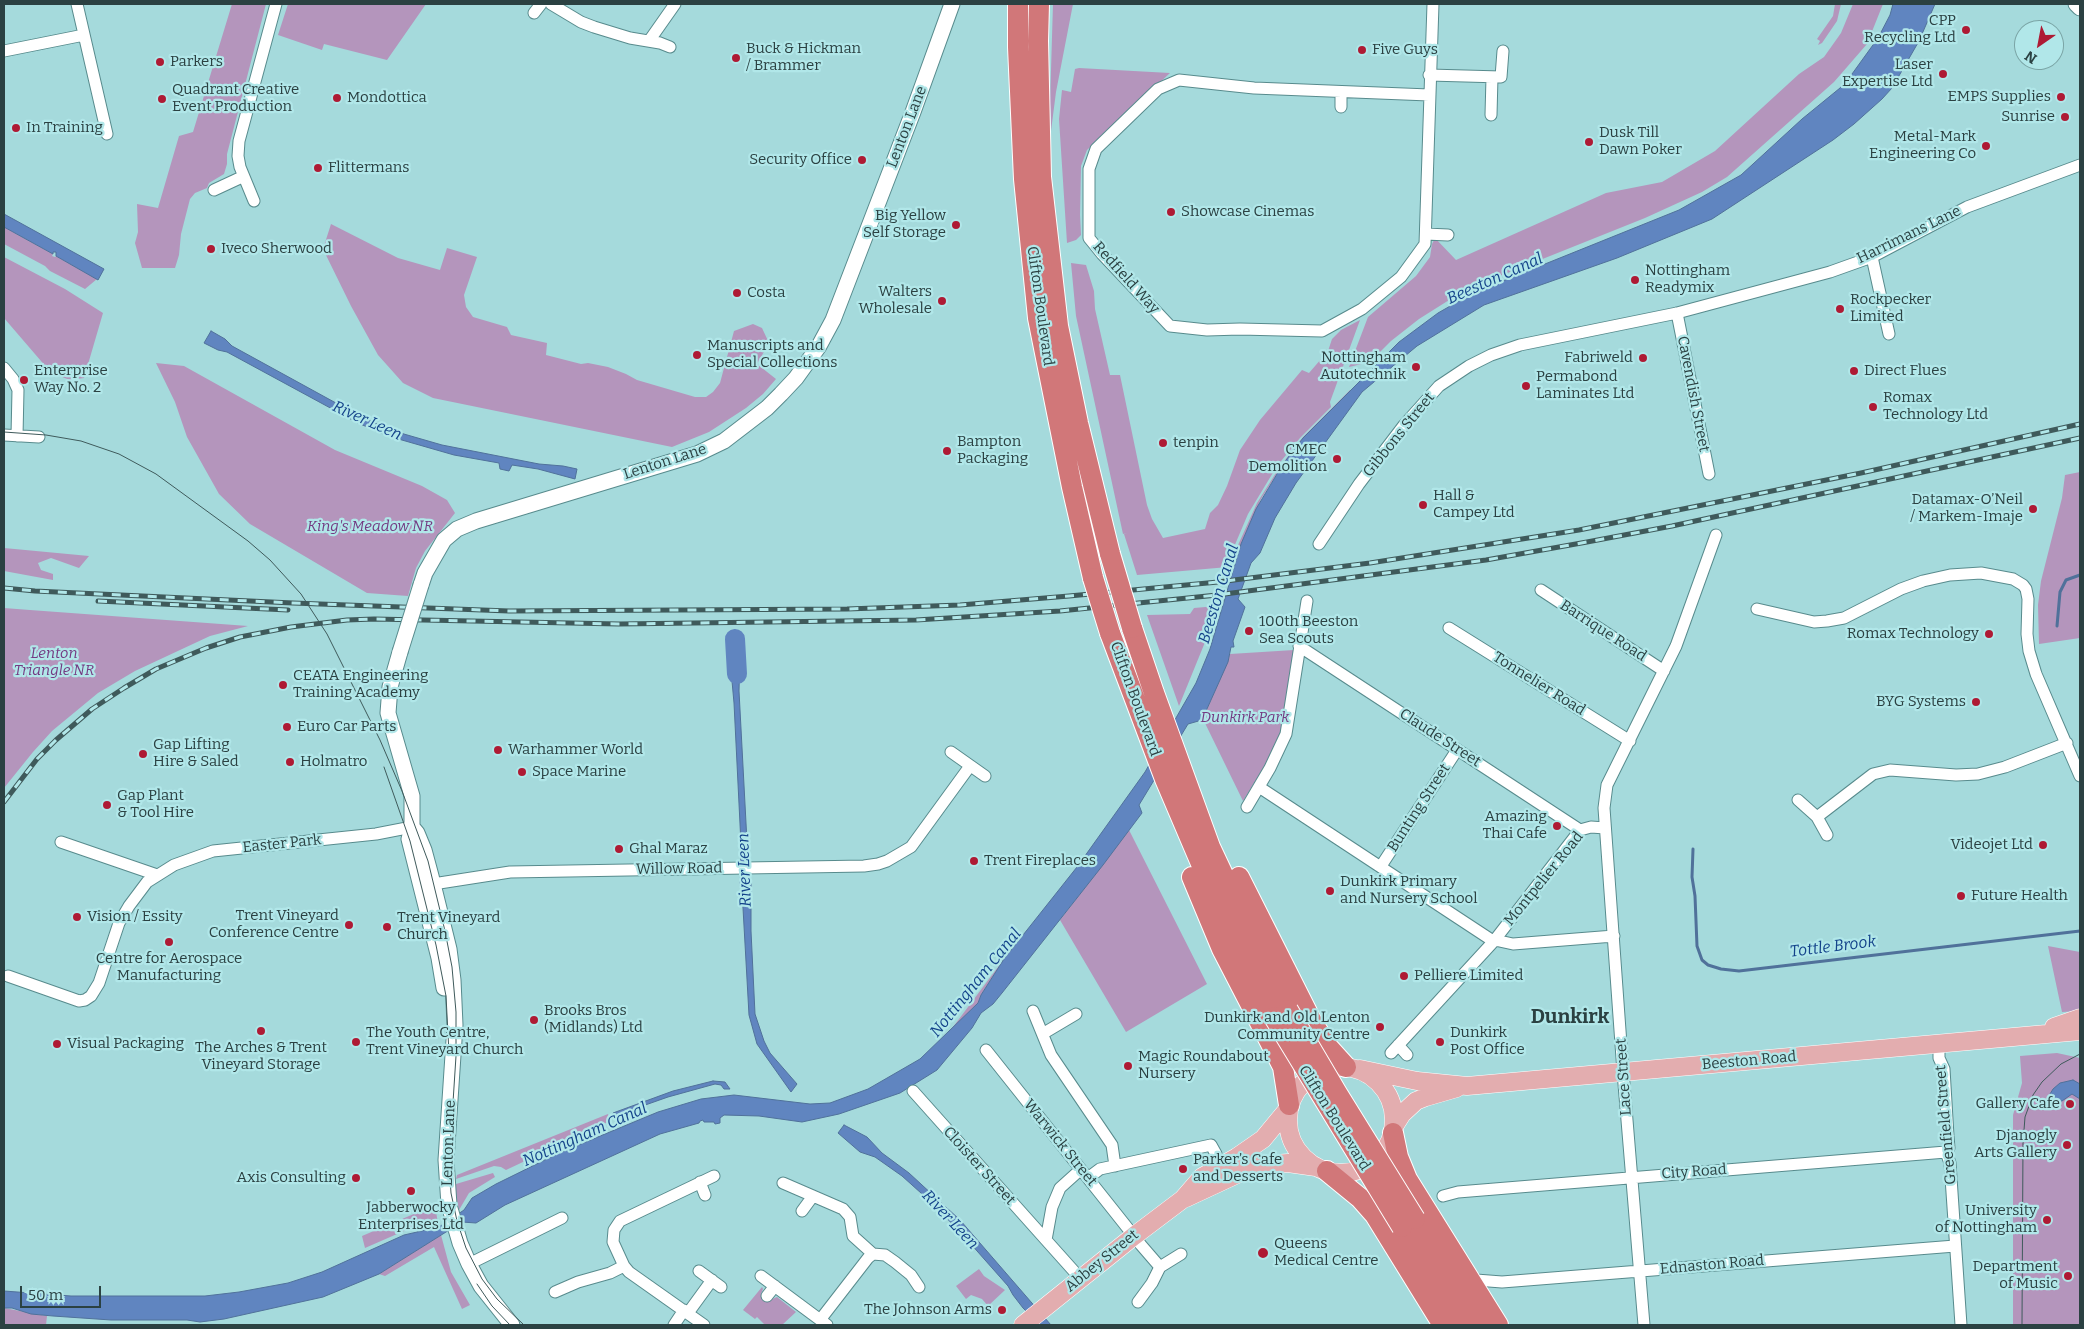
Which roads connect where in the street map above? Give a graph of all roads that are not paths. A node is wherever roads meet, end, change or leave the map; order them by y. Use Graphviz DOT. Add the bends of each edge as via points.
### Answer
graph roads {
  1 [pos="77,4"];
  2 [pos="276,4"];
  3 [pos="551,4"];
  4 [pos="675,4"];
  5 [pos="952,4"];
  6 [pos="1018,4"];
  7 [pos="1041,4"];
  8 [pos="1432,4"];
  9 [pos="2076,4"];
  10 [pos="2080,8"];
  11 [pos="84,35"];
  12 [pos="649,42"];
  13 [pos="670,47"];
  14 [pos="4,51"];
  15 [pos="1502,51"];
  16 [pos="1430,75"];
  17 [pos="1492,77"];
  18 [pos="1341,92"];
  19 [pos="1429,95"];
  20 [pos="1340,107"];
  21 [pos="1491,115"];
  22 [pos="107,134"];
  23 [pos="2080,165"];
  24 [pos="242,177"];
  25 [pos="214,190"];
  26 [pos="254,201"];
  27 [pos="1426,234"];
  28 [pos="1448,235"];
  29 [pos="1872,257"];
  30 [pos="1677,314"];
  31 [pos="1888,334"];
  32 [pos="4,368"];
  33 [pos="4,435"];
  34 [pos="17,436"];
  35 [pos="39,437"];
  36 [pos="1709,474"];
  37 [pos="1716,535"];
  38 [pos="1319,544"];
  39 [pos="1541,590"];
  40 [pos="1307,601"];
  41 [pos="1757,610"];
  42 [pos="1449,628"];
  43 [pos="1299,646"];
  44 [pos="1664,671"];
  45 [pos="1630,740"];
  46 [pos="2067,744"];
  47 [pos="1457,750"];
  48 [pos="951,752"];
  49 [pos="1180,765"];
  50 [pos="970,766"];
  51 [pos="985,776"];
  52 [pos="2080,776"];
  53 [pos="1164,779"];
  54 [pos="1259,787"];
  55 [pos="1798,800"];
  56 [pos="1247,807"];
  57 [pos="1818,817"];
  58 [pos="412,827"];
  59 [pos="1605,828"];
  60 [pos="1580,830"];
  61 [pos="1827,835"];
  62 [pos="61,842"];
  63 [pos="1381,866"];
  64 [pos="157,874"];
  65 [pos="433,884"];
  66 [pos="425,901"];
  67 [pos="1614,936"];
  68 [pos="1494,941"];
  69 [pos="8,976"];
  70 [pos="1034,1011"];
  71 [pos="1076,1014"];
  72 [pos="1282,1014"];
  73 [pos="2078,1029"];
  74 [pos="1044,1034"];
  75 [pos="1939,1044"];
  76 [pos="986,1050"];
  77 [pos="1407,1055"];
  78 [pos="452,1056"];
  79 [pos="1353,1068"];
  80 [pos="1623,1072"];
  81 [pos="1467,1086"];
  82 [pos="913,1091"];
  83 [pos="1288,1108"];
  84 [pos="1394,1129"];
  85 [pos="1946,1152"];
  86 [pos="1216,1154"];
  87 [pos="1116,1166"];
  88 [pos="1321,1169"];
  89 [pos="1080,1170"];
  90 [pos="714,1176"];
  91 [pos="1632,1177"];
  92 [pos="1088,1178"];
  93 [pos="700,1182"];
  94 [pos="783,1183"];
  95 [pos="706,1195"];
  96 [pos="813,1196"];
  97 [pos="1443,1196"];
  98 [pos="1183,1199"];
  99 [pos="802,1211"];
  100 [pos="562,1218"];
  101 [pos="1408,1223"];
  102 [pos="1134,1236"];
  103 [pos="1046,1240"];
  104 [pos="1955,1246"];
  105 [pos="873,1254"];
  106 [pos="1180,1254"];
  107 [pos="469,1264"];
  108 [pos="624,1266"];
  109 [pos="1160,1267"];
  110 [pos="699,1271"];
  111 [pos="1640,1271"];
  112 [pos="761,1276"];
  113 [pos="1469,1277"];
  114 [pos="1080,1278"];
  115 [pos="712,1280"];
  116 [pos="558,1286"];
  117 [pos="775,1286"];
  118 [pos="721,1287"];
  119 [pos="919,1287"];
  120 [pos="767,1296"];
  121 [pos="1138,1302"];
  122 [pos="686,1311"];
  123 [pos="513,1323"];
  124 [pos="824,1323"];
  125 [pos="1025,1324"];
  126 [pos="674,1325"];
  127 [pos="704,1325"];
  128 [pos="1443,1325"];
  129 [pos="1462,1325"];
  130 [pos="1481,1325"];
  131 [pos="1498,1325"];
  132 [pos="1644,1325"];
  133 [pos="1961,1325"];
  1 -- 11 [label="street"];
  2 -- 24 [label="street" via="239,142"];
  3 -- 12 [label="street" via="594,28"];
  4 -- 12 [label="street"];
  5 -- 58 [label="street, Lenton Lane, bridge" via="833,320 819,346 791,384 767,408 714,446 476,521 457,529 444,540 424,573 390,687 388,712 412,796"];
  6 -- 53 [label="highway, Clifton Boulevard, bridge" via="1024,179 1038,318 1088,557 1110,633"];
  7 -- 49 [label="highway, Clifton Boulevard, bridge" via="1038,28 1041,177 1058,326 1110,554"];
  8 -- 16 [label="street, Redfield Way"];
  9 -- 10 [label="street"];
  11 -- 14 [label="street"];
  11 -- 22 [label="street"];
  12 -- 13 [label="street"];
  15 -- 17 [label="street" via="1501,77"];
  16 -- 17 [label="street"];
  16 -- 19 [label="street, Redfield Way"];
  17 -- 21 [label="street"];
  18 -- 19 [label="street, Redfield Way"];
  18 -- 20 [label="street"];
  18 -- 27 [label="street, Redfield Way" via="1179,80 1158,89 1096,149 1089,169 1090,238 1170,326 1322,332 1362,309 1401,277 1426,244"];
  19 -- 27 [label="street, Redfield Way"];
  23 -- 29 [label="street, Harrimans Lane" via="1966,207"];
  24 -- 25 [label="street"];
  24 -- 26 [label="street"];
  27 -- 28 [label="street"];
  29 -- 30 [label="street, Harrimans Lane" via="1779,287"];
  29 -- 31 [label="street"];
  30 -- 36 [label="street, Cavendish Street"];
  30 -- 38 [label="street, Gibbons Street" via="1520,345 1469,366 1439,386 1404,425"];
  32 -- 34 [label="street" via="18,390"];
  33 -- 34 [label="street"];
  34 -- 35 [label="street"];
  37 -- 44 [label="street, Montpelier Road"];
  39 -- 44 [label="street, Barrique Road"];
  40 -- 43 [label="street"];
  41 -- 46 [label="street" via="1814,622 1827,621 1844,618 1923,581 1966,573 2013,579 2026,589 2029,651"];
  42 -- 45 [label="street, Tonnelier Road"];
  43 -- 47 [label="street, Claude Street"];
  43 -- 54 [label="street" via="1286,734"];
  44 -- 45 [label="street, Montpelier Road"];
  45 -- 59 [label="street, Montpelier Road" via="1607,785"];
  46 -- 52 [label="street"];
  46 -- 57 [label="street" via="1978,774 1890,770 1873,774"];
  47 -- 60 [label="street, Claude Street"];
  47 -- 63 [label="street, Bunting Street"];
  48 -- 50 [label="street"];
  49 -- 72 [label="highway, Clifton Boulevard" via="1210,846 1256,945"];
  49 -- 79 [label="highway" via="1311,1020 1327,1046"];
  50 -- 51 [label="street"];
  50 -- 65 [label="street, Willow Road" via="911,847 886,861 864,866 510,872"];
  53 -- 72 [label="highway, Clifton Boulevard" via="1220,908"];
  53 -- 83 [label="highway" via="1189,870 1222,949 1283,1067"];
  54 -- 56 [label="street"];
  54 -- 63 [label="street"];
  55 -- 57 [label="street"];
  57 -- 61 [label="street"];
  58 -- 64 [label="street, Easter Park" via="376,834 213,851"];
  58 -- 65 [label="street, Lenton Lane" via="424,850"];
  58 -- 66 [label="street, Lenton Lane" via="409,839"];
  59 -- 60 [label="street, Montpelier Road"];
  59 -- 67 [label="street, Lace Street"];
  60 -- 68 [label="street, Montpelier Road"];
  62 -- 64 [label="street"];
  63 -- 68 [label="street"];
  64 -- 69 [label="street, Easter Park" via="125,912 99,983 87,999 79,1001"];
  65 -- 66 [label="street"];
  65 -- 78 [label="street, Lenton Lane" via="453,980"];
  66 -- 78 [label="street, Lenton Lane" via="445,991"];
  67 -- 68 [label="street" via="1513,944"];
  67 -- 80 [label="street, Lace Street"];
  68 -- 77 [label="street, Montpelier Road" via="1394,1049"];
  70 -- 74 [label="street"];
  71 -- 74 [label="street"];
  72 -- 101 [label="highway, Clifton Boulevard, bridge"];
  73 -- 75 [label="main road, Beeston Road"];
  74 -- 87 [label="street" via="1051,1055 1112,1145"];
  75 -- 80 [label="main road, Beeston Road"];
  75 -- 85 [label="street, Greenfield Street" via="1939,1058 1944,1069 1949,1148"];
  76 -- 89 [label="street, Warwick Street"];
  78 -- 107 [label="street, Lenton Lane" via="446,1160 449,1205"];
  79 -- 81 [label="main road"];
  79 -- 83 [label="main road" via="1334,1068 1311,1077 1294,1095"];
  79 -- 84 [label="main road" via="1372,1075 1382,1084 1394,1108"];
  80 -- 81 [label="main road, Beeston Road"];
  80 -- 91 [label="street, Lace Street"];
  81 -- 84 [label="main road" via="1416,1101 1402,1114"];
  82 -- 103 [label="street, Cloister Street"];
  83 -- 88 [label="main road" via="1288,1129 1293,1144"];
  83 -- 98 [label="main road, Abbey Street" via="1263,1139 1202,1178"];
  84 -- 88 [label="main road" via="1384,1152 1364,1168 1340,1173"];
  84 -- 113 [label="highway" via="1398,1157 1407,1179"];
  85 -- 91 [label="street, City Road"];
  85 -- 104 [label="street, Greenfield Street" via="1950,1162"];
  86 -- 87 [label="street" via="1211,1145"];
  87 -- 92 [label="street" via="1096,1171"];
  88 -- 98 [label="main road, Abbey Street" via="1288,1163 1262,1164"];
  88 -- 128 [label="highway" via="1360,1198 1376,1216"];
  89 -- 92 [label="street, Warwick Street"];
  89 -- 103 [label="street" via="1060,1188 1052,1207"];
  90 -- 93 [label="street"];
  91 -- 97 [label="street, City Road"];
  91 -- 111 [label="street, Lace Street"];
  92 -- 102 [label="street, Warwick Street"];
  93 -- 95 [label="street"];
  93 -- 108 [label="street" via="617,1224 613,1242"];
  94 -- 96 [label="street"];
  96 -- 99 [label="street"];
  96 -- 105 [label="street" via="848,1212 853,1236"];
  98 -- 102 [label="main road, Abbey Street"];
  100 -- 107 [label="street" via="547,1221"];
  101 -- 129 [label="highway, Clifton Boulevard"];
  101 -- 130 [label="highway, Clifton Boulevard"];
  102 -- 109 [label="street, Warwick Street"];
  102 -- 114 [label="main road, Abbey Street"];
  103 -- 114 [label="street, Cloister Street"];
  104 -- 111 [label="street, Ednaston Road"];
  104 -- 133 [label="street, Greenfield Street"];
  105 -- 119 [label="street" via="885,1255 911,1275"];
  105 -- 124 [label="street"];
  106 -- 109 [label="street"];
  107 -- 123 [label="street, Lenton Lane" via="481,1286"];
  108 -- 116 [label="street" via="610,1273"];
  108 -- 122 [label="street"];
  109 -- 121 [label="street"];
  110 -- 115 [label="street"];
  111 -- 113 [label="street, Ednaston Road" via="1490,1282"];
  111 -- 132 [label="street, Lace Street"];
  112 -- 117 [label="street"];
  113 -- 131 [label="highway"];
  114 -- 125 [label="main road, Abbey Street"];
  115 -- 118 [label="street"];
  115 -- 122 [label="street"];
  117 -- 120 [label="street"];
  117 -- 124 [label="street"];
  122 -- 126 [label="street"];
  122 -- 127 [label="street"];
}
